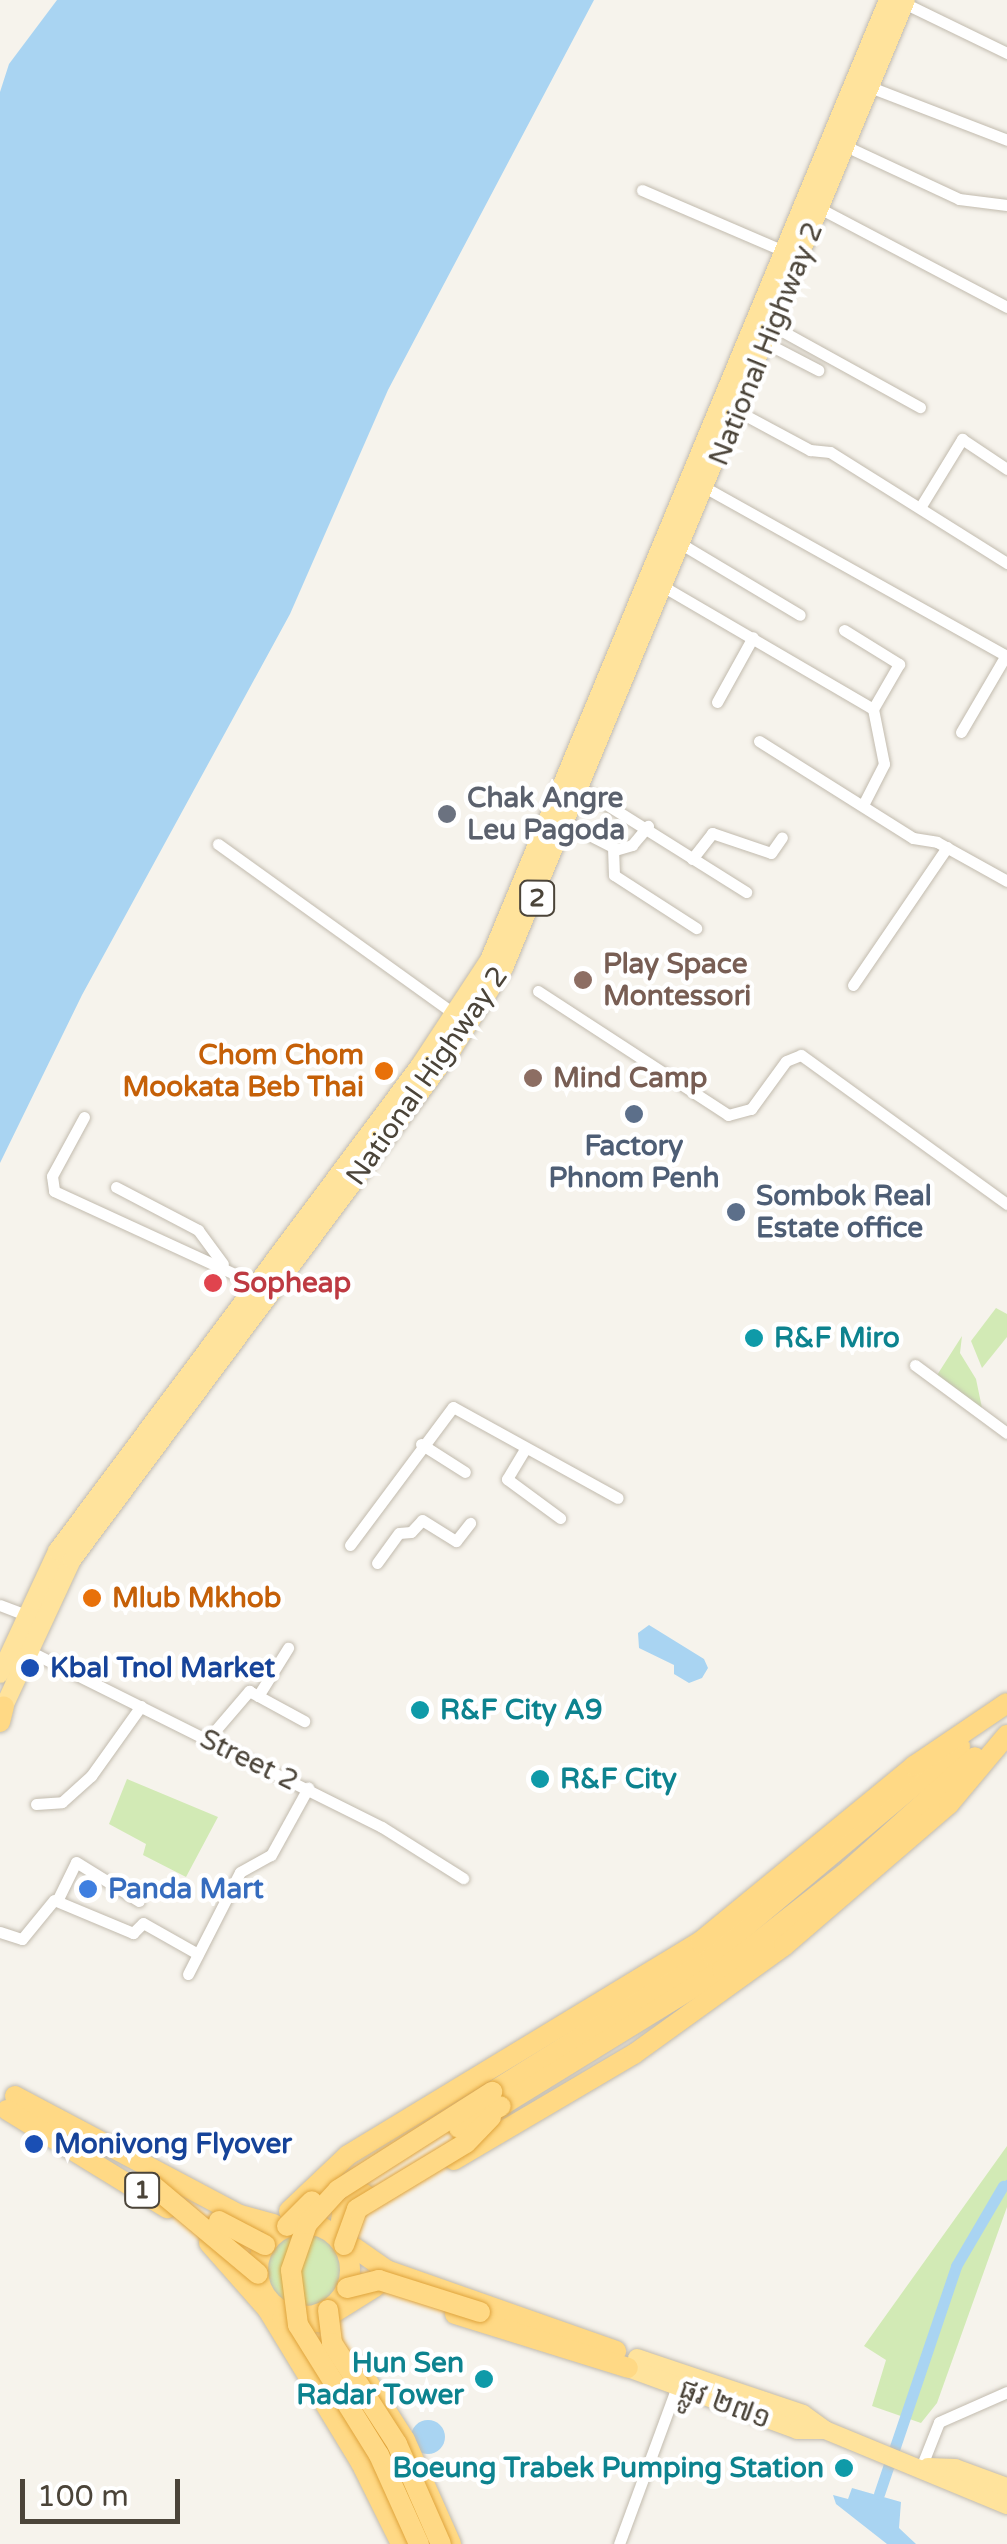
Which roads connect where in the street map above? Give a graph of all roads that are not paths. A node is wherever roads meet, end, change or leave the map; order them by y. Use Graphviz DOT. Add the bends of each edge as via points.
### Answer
graph roads {
  1 [pos="899,1"];
  2 [pos="1007,53"];
  3 [pos="870,88"];
  4 [pos="1007,140"];
  5 [pos="839,142"];
  6 [pos="642,190"];
  7 [pos="1007,205"];
  8 [pos="820,209"];
  9 [pos="793,255"];
  10 [pos="1007,308"];
  11 [pos="770,334"];
  12 [pos="818,370"];
  13 [pos="730,407"];
  14 [pos="920,407"];
  15 [pos="1007,469"];
  16 [pos="706,488"];
  17 [pos="921,506"];
  18 [pos="683,545"];
  19 [pos="1007,563"];
  20 [pos="658,583"];
  21 [pos="800,615"];
  22 [pos="844,630"];
  23 [pos="753,637"];
  24 [pos="1006,655"];
  25 [pos="717,702"];
  26 [pos="873,709"];
  27 [pos="961,732"];
  28 [pos="759,741"];
  29 [pos="582,789"];
  30 [pos="864,805"];
  31 [pos="560,820"];
  32 [pos="648,826"];
  33 [pos="782,837"];
  34 [pos="218,844"];
  35 [pos="947,848"];
  36 [pos="615,850"];
  37 [pos="692,859"];
  38 [pos="1007,881"];
  39 [pos="746,892"];
  40 [pos="696,928"];
  41 [pos="853,985"];
  42 [pos="538,991"];
  43 [pos="456,1015"];
  44 [pos="427,1070"];
  45 [pos="84,1117"];
  46 [pos="116,1188"];
  47 [pos="1007,1204"];
  48 [pos="318,1215"];
  49 [pos="223,1264"];
  50 [pos="256,1284"];
  51 [pos="915,1365"];
  52 [pos="1007,1433"];
  53 [pos="421,1444"];
  54 [pos="525,1449"];
  55 [pos="465,1472"];
  56 [pos="618,1498"];
  57 [pos="560,1518"];
  58 [pos="470,1523"];
  59 [pos="350,1544"];
  60 [pos="376,1563"];
  61 [pos="0,1606"];
  62 [pos="26,1614"];
  63 [pos="288,1648"];
  64 [pos="29,1651"];
  65 [pos="0,1674"];
  66 [pos="258,1696"];
  67 [pos="1007,1704"];
  68 [pos="141,1706"];
  69 [pos="1,1714"];
  70 [pos="304,1721"];
  71 [pos="1007,1732"];
  72 [pos="207,1740"];
  73 [pos="308,1788"];
  74 [pos="36,1804"];
  75 [pos="898,1814"];
  76 [pos="464,1878"];
  77 [pos="57,1901"];
  78 [pos="139,1901"];
  79 [pos="0,1932"];
  80 [pos="198,1954"];
  81 [pos="188,1974"];
  82 [pos="668,2007"];
  83 [pos="4,2096"];
  84 [pos="495,2106"];
  85 [pos="154,2182"];
  86 [pos="280,2224"];
  87 [pos="348,2241"];
  88 [pos="265,2245"];
  89 [pos="265,2296"];
  90 [pos="342,2301"];
  91 [pos="594,2356"];
  92 [pos="632,2363"];
  93 [pos="679,2380"];
  94 [pos="1007,2392"];
  95 [pos="922,2465"];
  96 [pos="1007,2487"];
  97 [pos="1007,2505"];
  98 [pos="443,2540"];
  99 [pos="401,2544"];
  100 [pos="410,2544"];
  101 [pos="419,2544"];
  102 [pos="619,2544"];
  1 -- 2 [label="street"];
  1 -- 3 [label="main road, National Highway 2 / 2"];
  1 -- 5 [label="main road, National Highway 2 / 2"];
  3 -- 4 [label="street"];
  3 -- 5 [label="main road, National Highway 2 / 2"];
  5 -- 7 [label="street" via="959,198"];
  5 -- 8 [label="main road, National Highway 2 / 2"];
  5 -- 9 [label="main road, National Highway 2 / 2"];
  6 -- 9 [label="street"];
  8 -- 9 [label="main road, National Highway 2 / 2"];
  8 -- 10 [label="street"];
  9 -- 11 [label="main road, National Highway 2 / 2"];
  9 -- 13 [label="main road, National Highway 2 / 2"];
  11 -- 12 [label="street"];
  11 -- 13 [label="main road, National Highway 2 / 2"];
  11 -- 14 [label="street"];
  13 -- 16 [label="main road, National Highway 2 / 2"];
  13 -- 17 [label="street" via="810,450 830,452"];
  13 -- 20 [label="main road, National Highway 2 / 2"];
  15 -- 17 [label="street" via="962,439"];
  16 -- 18 [label="main road, National Highway 2 / 2"];
  16 -- 24 [label="street"];
  17 -- 19 [label="street"];
  18 -- 20 [label="main road, National Highway 2 / 2"];
  18 -- 21 [label="street"];
  20 -- 23 [label="street"];
  20 -- 29 [label="main road, National Highway 2 / 2"];
  20 -- 31 [label="main road, National Highway 2 / 2"];
  22 -- 26 [label="street" via="899,664"];
  23 -- 25 [label="street"];
  23 -- 26 [label="street"];
  24 -- 27 [label="street"];
  26 -- 30 [label="street" via="884,764"];
  28 -- 30 [label="street"];
  29 -- 31 [label="main road, National Highway 2 / 2"];
  29 -- 32 [label="street"];
  30 -- 35 [label="street" via="913,838"];
  31 -- 36 [label="street"];
  31 -- 43 [label="main road, National Highway 2 / 2"];
  31 -- 44 [label="main road, National Highway 2 / 2" via="504,968"];
  32 -- 36 [label="street" via="632,844"];
  32 -- 37 [label="street"];
  33 -- 37 [label="street" via="771,853 712,833"];
  34 -- 43 [label="street"];
  35 -- 38 [label="street"];
  35 -- 41 [label="street"];
  36 -- 40 [label="street" via="614,875"];
  37 -- 39 [label="street"];
  42 -- 47 [label="street" via="728,1116 750,1109 786,1061 801,1055"];
  43 -- 44 [label="main road, National Highway 2 / 2"];
  44 -- 48 [label="main road, National Highway 2 / 2"];
  45 -- 49 [label="street" via="52,1176 54,1191"];
  46 -- 49 [label="street" via="198,1230"];
  48 -- 50 [label="main road, National Highway 2 / 2"];
  48 -- 64 [label="main road, National Highway 2 / 2" via="72,1560"];
  49 -- 50 [label="street"];
  50 -- 62 [label="main road, National Highway 2 / 2" via="57,1550"];
  51 -- 52 [label="street"];
  53 -- 54 [label="street" via="452,1407"];
  53 -- 55 [label="street"];
  53 -- 59 [label="street"];
  54 -- 56 [label="street"];
  54 -- 57 [label="street" via="506,1479"];
  58 -- 60 [label="street" via="456,1541 422,1520 399,1533"];
  61 -- 62 [label="street"];
  62 -- 65 [label="main road, National Highway 2 / 2"];
  63 -- 66 [label="street"];
  64 -- 68 [label="street, Street 2"];
  64 -- 69 [label="main road, National Highway 2 / 2"];
  66 -- 70 [label="street"];
  66 -- 72 [label="street" via="248,1692"];
  67 -- 75 [label="highway"];
  68 -- 72 [label="street, Street 2"];
  68 -- 74 [label="street" via="91,1776 62,1802"];
  71 -- 75 [label="highway"];
  72 -- 73 [label="street, Street 2"];
  73 -- 76 [label="street, Street 2"];
  73 -- 80 [label="street" via="271,1855 240,1872"];
  75 -- 82 [label="highway" via="761,1918"];
  75 -- 82 [label="highway" via="784,1946"];
  75 -- 84 [label="highway" via="700,1942"];
  77 -- 78 [label="street" via="76,1862"];
  77 -- 79 [label="street" via="22,1939"];
  77 -- 80 [label="street" via="133,1934 143,1923"];
  80 -- 81 [label="street"];
  82 -- 84 [label="highway"];
  83 -- 85 [label="highway"];
  83 -- 86 [label="highway, 1" via="240,2216"];
  83 -- 89 [label="highway, 1" via="166,2206"];
  84 -- 86 [label="highway, bridge" via="445,2110 355,2164"];
  84 -- 87 [label="highway, bridge" via="466,2144 357,2209"];
  84 -- 98 [label="highway, bridge" via="346,2198 318,2230 302,2272 308,2321"];
  84 -- 101 [label="highway, bridge" via="338,2190 307,2224 291,2270 298,2325 378,2455"];
  85 -- 88 [label="highway, bridge"];
  85 -- 89 [label="highway, bridge"];
  86 -- 87 [label="highway, bridge" via="318,2226"];
  86 -- 88 [label="highway, bridge"];
  86 -- 89 [label="highway" via="252,2254"];
  87 -- 90 [label="highway" via="351,2268"];
  87 -- 92 [label="highway" via="386,2270"];
  88 -- 89 [label="highway, bridge"];
  89 -- 90 [label="highway" via="300,2316"];
  89 -- 99 [label="highway, 1"];
  89 -- 100 [label="highway" via="370,2460"];
  90 -- 91 [label="highway" via="379,2288"];
  90 -- 91 [label="highway, bridge" via="379,2280"];
  90 -- 98 [label="highway, bridge" via="332,2343 396,2444"];
  91 -- 92 [label="highway"];
  92 -- 93 [label="main road, ផ្លូវ ២៧១"];
  93 -- 95 [label="main road, ផ្លូវ ២៧១" via="803,2414 825,2430"];
  93 -- 102 [label="street"];
  94 -- 95 [label="street" via="939,2422"];
  95 -- 96 [label="main road, ផ្លូវ ២៧១" via="955,2468"];
  95 -- 97 [label="main road, ផ្លូវ ២៧១" via="950,2484"];
  98 -- 99 [label="highway"];
}
